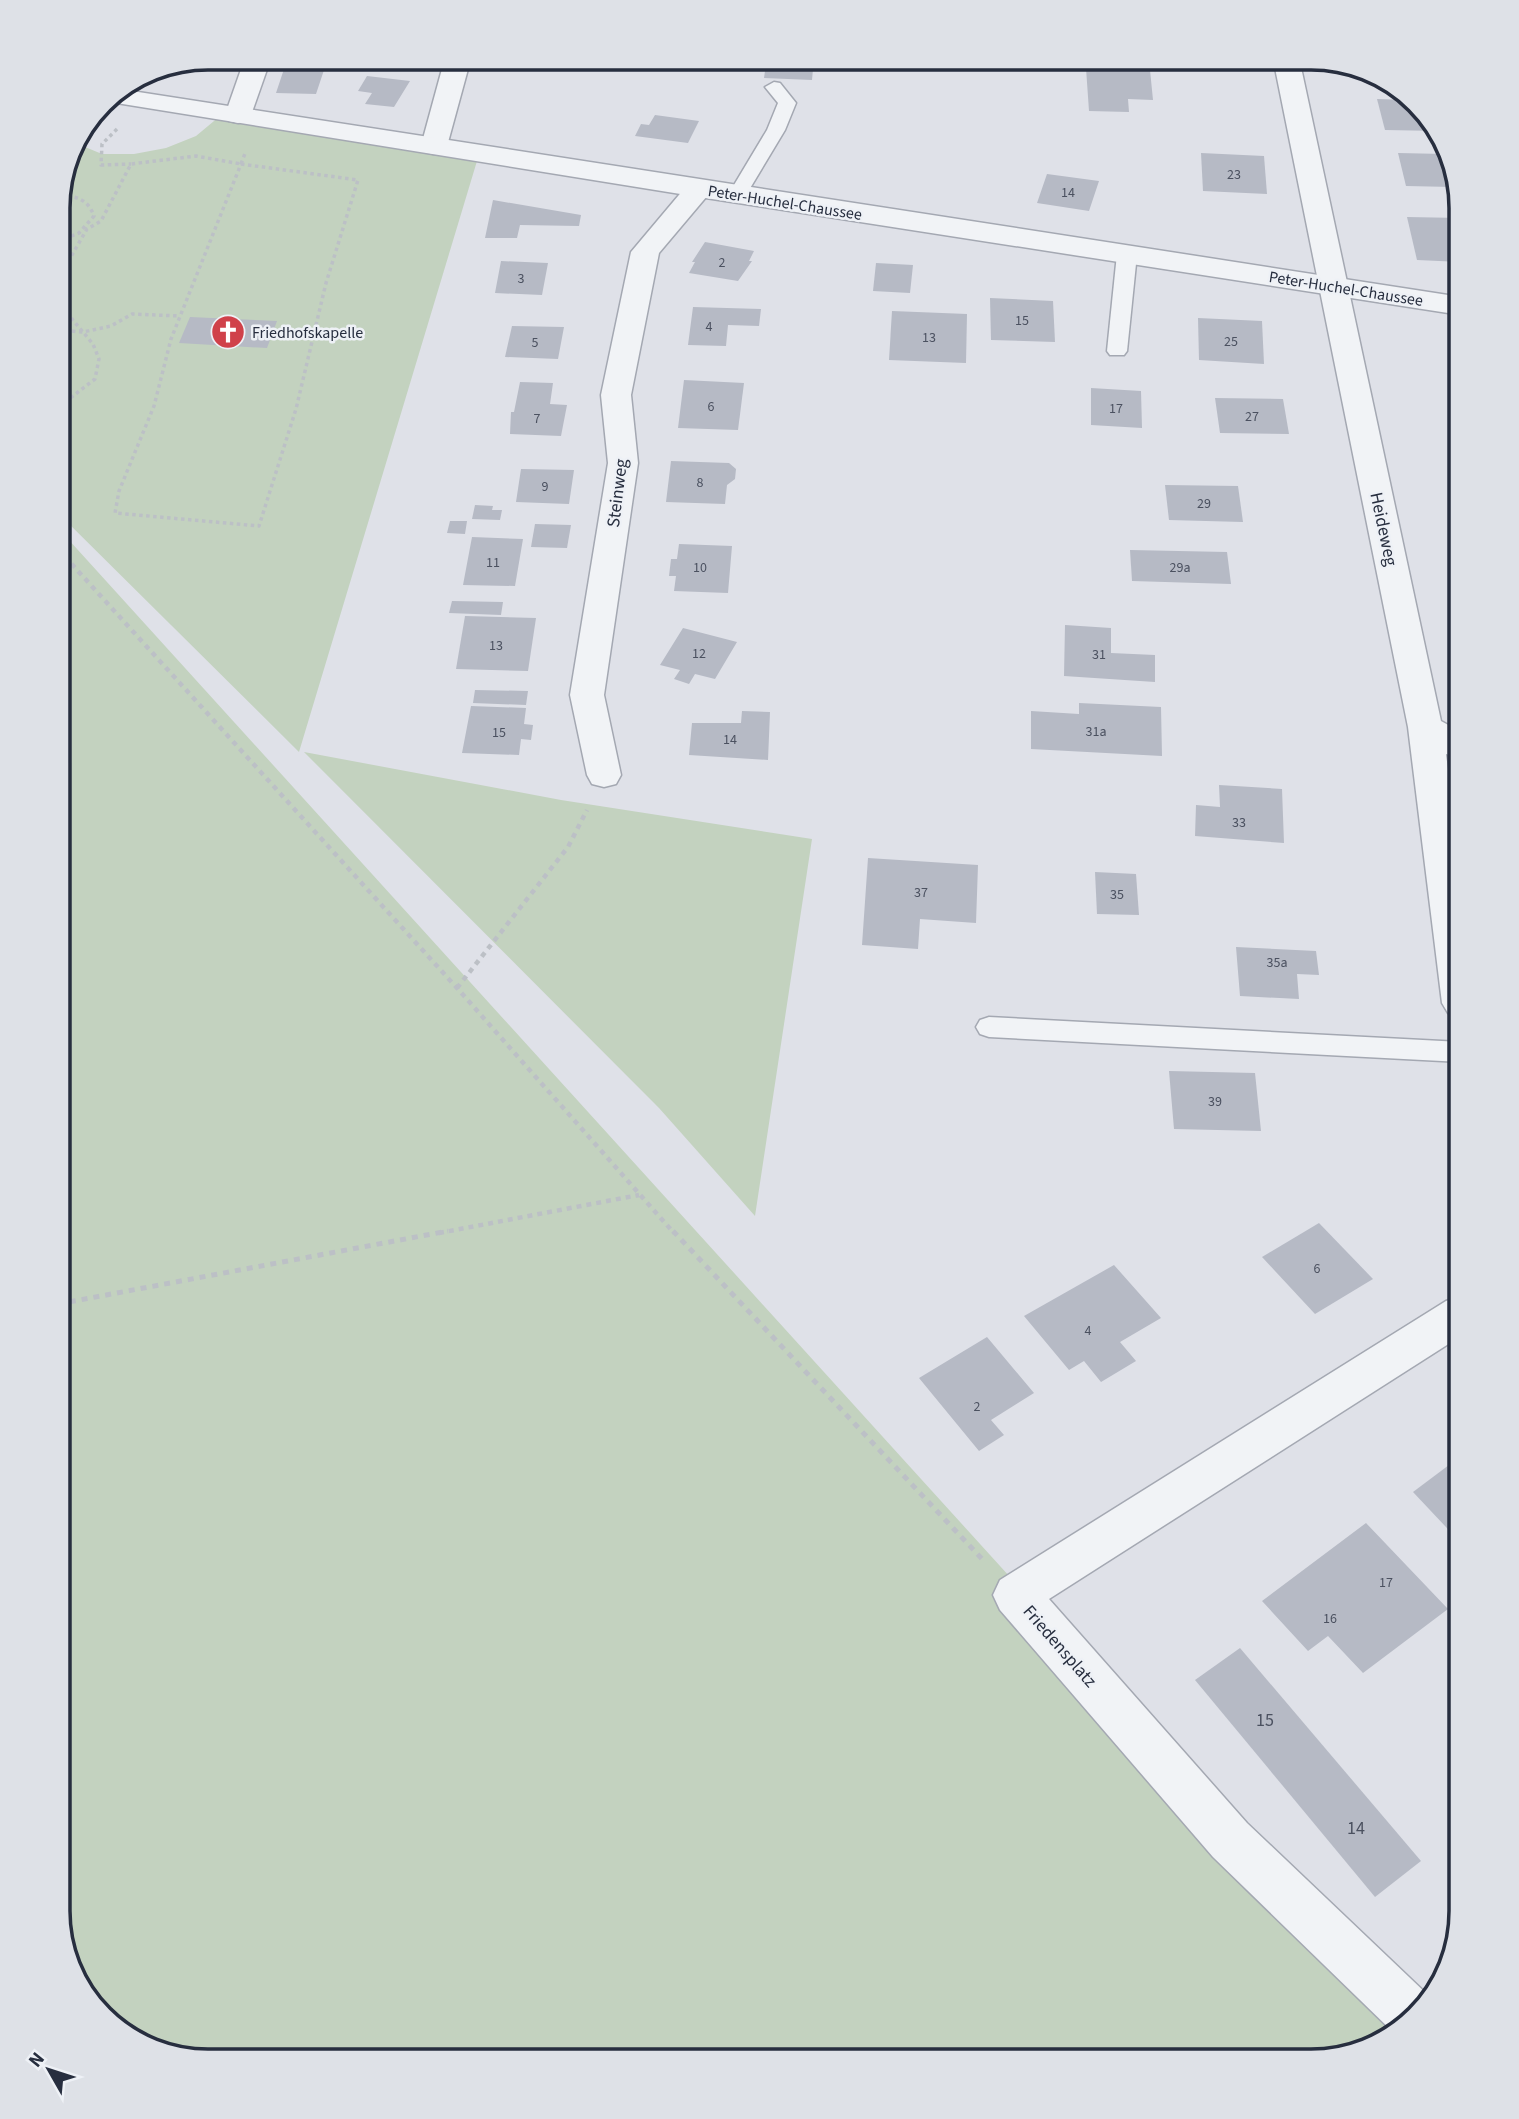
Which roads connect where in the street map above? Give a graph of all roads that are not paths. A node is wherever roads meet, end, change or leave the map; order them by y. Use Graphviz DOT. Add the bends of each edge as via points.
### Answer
graph roads {
  1 [pos="256,70"];
  2 [pos="455,70"];
  3 [pos="1289,70"];
  4 [pos="774,87"];
  5 [pos="126,97"];
  6 [pos="249,117"];
  7 [pos="434,146"];
  8 [pos="699,189"];
  9 [pos="737,195"];
  10 [pos="1127,254"];
  11 [pos="1334,286"];
  12 [pos="1449,304"];
  13 [pos="1117,351"];
  14 [pos="1425,727"];
  15 [pos="1449,740"];
  16 [pos="604,775"];
  17 [pos="1449,911"];
  18 [pos="989,1027"];
  19 [pos="1449,1051"];
  20 [pos="1449,1321"];
  21 [pos="1407,2010"];
  1 -- 6 [label="street"];
  2 -- 7 [label="street"];
  3 -- 11 [label="street, Heideweg"];
  4 -- 9 [label="lane" via="787,103"];
  5 -- 6 [label="street, Peter-Huchel-Chaussee"];
  6 -- 7 [label="street, Peter-Huchel-Chaussee"];
  7 -- 8 [label="street, Peter-Huchel-Chaussee"];
  8 -- 9 [label="street, Peter-Huchel-Chaussee"];
  8 -- 16 [label="street, Steinweg" via="645,252 616,395 623,463 587,695"];
  9 -- 10 [label="street, Peter-Huchel-Chaussee"];
  10 -- 11 [label="street, Peter-Huchel-Chaussee"];
  10 -- 13 [label="lane"];
  11 -- 12 [label="street, Peter-Huchel-Chaussee"];
  11 -- 14 [label="street, Heideweg"];
  14 -- 15 [label="street"];
  14 -- 17 [label="street, Heideweg"];
  18 -- 19 [label="lane"];
  20 -- 21 [label="street, Friedensplatz" via="1016,1595 1230,1840"];
}
